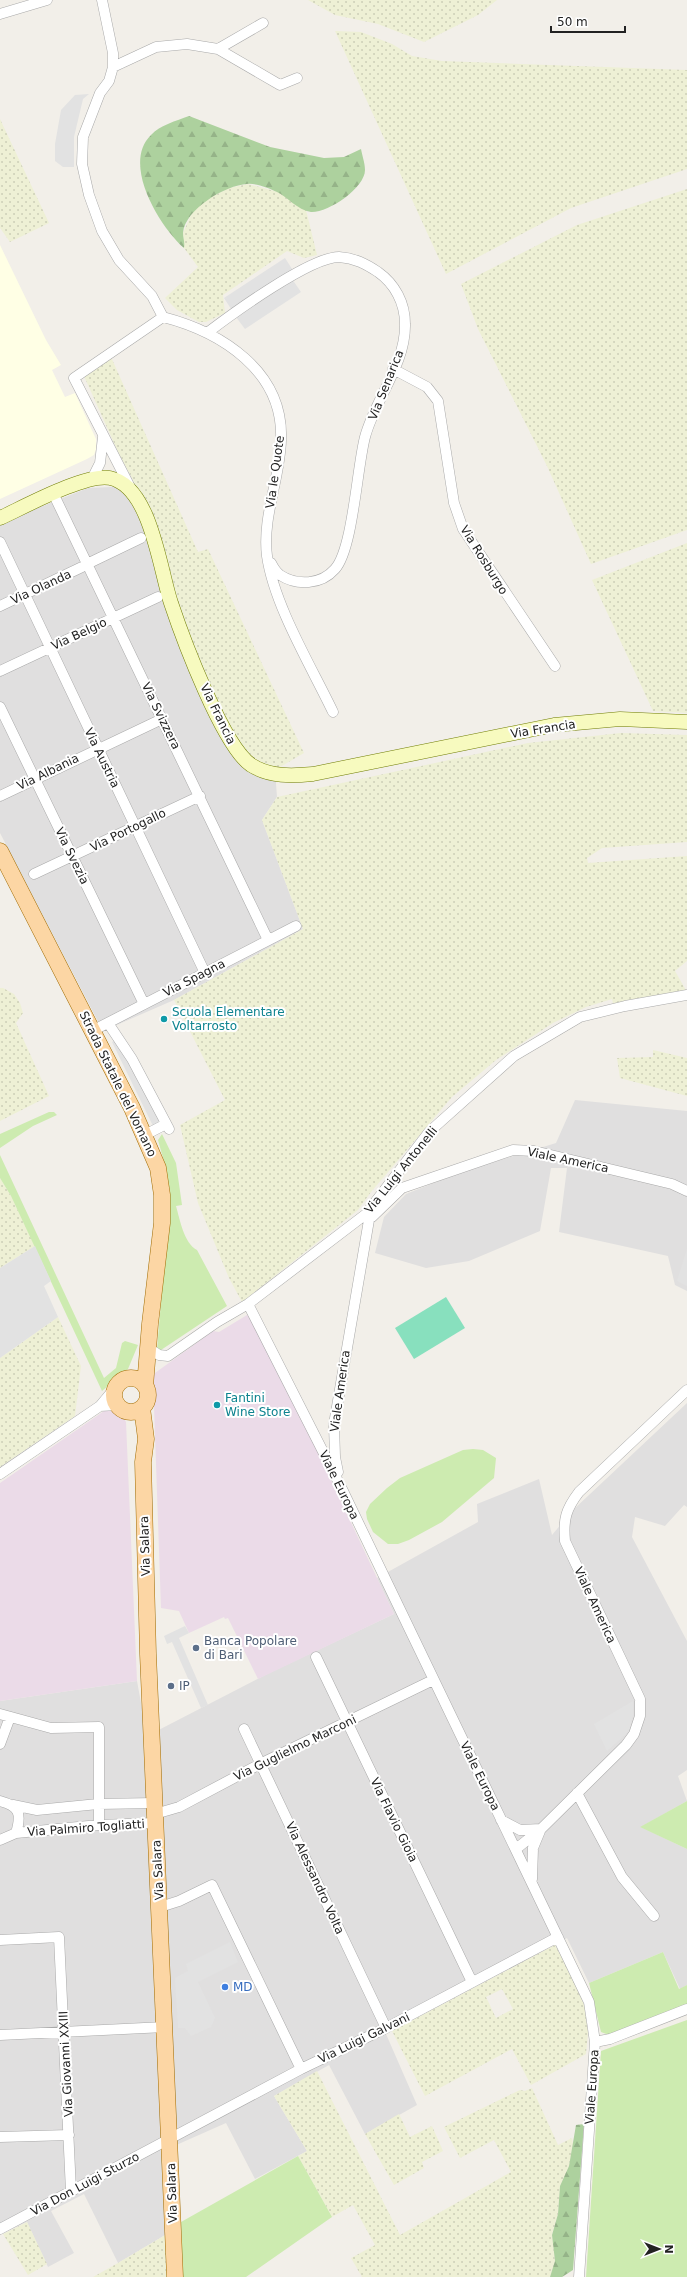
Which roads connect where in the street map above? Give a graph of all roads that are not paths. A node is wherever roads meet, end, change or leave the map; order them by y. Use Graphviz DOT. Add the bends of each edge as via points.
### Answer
graph roads {
  1 [pos="47,0"];
  2 [pos="102,0"];
  3 [pos="0,14"];
  4 [pos="263,23"];
  5 [pos="218,49"];
  6 [pos="113,67"];
  7 [pos="297,78"];
  8 [pos="164,317"];
  9 [pos="207,333"];
  10 [pos="393,369"];
  11 [pos="103,435"];
  12 [pos="114,456"];
  13 [pos="98,478"];
  14 [pos="132,492"];
  15 [pos="53,493"];
  16 [pos="0,518"];
  17 [pos="141,538"];
  18 [pos="0,542"];
  19 [pos="267,558"];
  20 [pos="85,566"];
  21 [pos="25,595"];
  22 [pos="158,598"];
  23 [pos="0,606"];
  24 [pos="114,618"];
  25 [pos="49,648"];
  26 [pos="555,666"];
  27 [pos="0,671"];
  28 [pos="0,708"];
  29 [pos="333,712"];
  30 [pos="162,719"];
  31 [pos="687,722"];
  32 [pos="98,749"];
  33 [pos="34,778"];
  34 [pos="0,796"];
  35 [pos="200,796"];
  36 [pos="136,826"];
  37 [pos="0,851"];
  38 [pos="72,857"];
  39 [pos="34,874"];
  40 [pos="296,926"];
  41 [pos="268,940"];
  42 [pos="205,973"];
  43 [pos="687,995"];
  44 [pos="144,1004"];
  45 [pos="108,1023"];
  46 [pos="92,1031"];
  47 [pos="145,1135"];
  48 [pos="687,1191"];
  49 [pos="368,1217"];
  50 [pos="248,1304"];
  51 [pos="147,1353"];
  52 [pos="131,1378"];
  53 [pos="146,1386"];
  54 [pos="115,1388"];
  55 [pos="687,1390"];
  56 [pos="100,1406"];
  57 [pos="121,1408"];
  58 [pos="142,1408"];
  59 [pos="143,1462"];
  60 [pos="0,1474"];
  61 [pos="343,1491"];
  62 [pos="316,1657"];
  63 [pos="433,1680"];
  64 [pos="5,1715"];
  65 [pos="347,1722"];
  66 [pos="244,1729"];
  67 [pos="0,1744"];
  68 [pos="260,1764"];
  69 [pos="577,1793"];
  70 [pos="0,1800"];
  71 [pos="13,1804"];
  72 [pos="98,1804"];
  73 [pos="155,1813"];
  74 [pos="502,1820"];
  75 [pos="99,1825"];
  76 [pos="541,1829"];
  77 [pos="16,1833"];
  78 [pos="0,1840"];
  79 [pos="516,1849"];
  80 [pos="532,1882"];
  81 [pos="160,1907"];
  82 [pos="654,1916"];
  83 [pos="558,1937"];
  84 [pos="0,1940"];
  85 [pos="472,1982"];
  86 [pos="687,2010"];
  87 [pos="165,2027"];
  88 [pos="386,2028"];
  89 [pos="65,2032"];
  90 [pos="0,2035"];
  91 [pos="595,2042"];
  92 [pos="302,2069"];
  93 [pos="69,2135"];
  94 [pos="0,2137"];
  95 [pos="170,2138"];
  96 [pos="71,2191"];
  97 [pos="0,2228"];
  98 [pos="175,2277"];
  99 [pos="579,2277"];
  1 -- 3 [label="street"];
  2 -- 6 [label="street" via="113,53"];
  4 -- 5 [label="street"];
  5 -- 6 [label="street" via="187,44 156,47"];
  5 -- 7 [label="street" via="280,85"];
  6 -- 8 [label="street" via="109,81 100,92 83,137 82,164 89,195 102,231 120,260 152,296"];
  8 -- 9 [label="street, Via le Quote" via="186,323"];
  8 -- 11 [label="street" via="74,378"];
  9 -- 10 [label="street, Via Senarica" via="303,269 338,257 353,258 384,276 395,288 402,305 405,324 402,344"];
  9 -- 19 [label="street, Via le Quote" via="240,352 260,372 271,392 279,416 281,439 267,525"];
  10 -- 19 [label="street, Via Senarica" via="365,437 347,542 336,569 315,582 302,582 279,574"];
  10 -- 26 [label="street, Via Rosburgo" via="427,387 438,401 454,503 462,529"];
  11 -- 12 [label="street"];
  11 -- 13 [label="street"];
  12 -- 13 [label="street" via="110,473"];
  12 -- 14 [label="street"];
  13 -- 14 [label="main road, Via Francia" via="119,481"];
  13 -- 15 [label="main road"];
  14 -- 31 [label="main road, Via Francia" via="146,516 171,602 208,696 235,749 251,765 287,776 313,774 554,725 620,719"];
  15 -- 16 [label="main road"];
  15 -- 20 [label="street, Via Svizzera"];
  17 -- 20 [label="street, Via Olanda"];
  18 -- 21 [label="street, Via Austria"];
  19 -- 29 [label="street, Via le Quote" via="275,592"];
  20 -- 21 [label="street, Via Olanda"];
  20 -- 24 [label="street, Via Svizzera"];
  21 -- 23 [label="street, Via Olanda"];
  21 -- 25 [label="street, Via Austria"];
  22 -- 24 [label="street, Via Belgio"];
  24 -- 25 [label="street, Via Belgio"];
  24 -- 30 [label="street, Via Svizzera"];
  25 -- 27 [label="street, Via Belgio"];
  25 -- 32 [label="street, Via Austria"];
  28 -- 33 [label="street, Via Svezia"];
  30 -- 32 [label="street, Via Albania"];
  30 -- 35 [label="street, Via Svizzera"];
  32 -- 33 [label="street, Via Albania"];
  32 -- 36 [label="street, Via Austria"];
  33 -- 34 [label="street, Via Albania"];
  33 -- 38 [label="street, Via Svezia"];
  35 -- 36 [label="street, Via Portogallo"];
  35 -- 41 [label="street, Via Svizzera"];
  36 -- 38 [label="street, Via Portogallo"];
  36 -- 42 [label="street, Via Austria"];
  37 -- 46 [label="main road, Strada Statale del Vomano"];
  38 -- 39 [label="street, Via Portogallo"];
  38 -- 44 [label="street, Via Svezia"];
  40 -- 41 [label="street, Via Spagna"];
  41 -- 42 [label="street, Via Spagna"];
  42 -- 44 [label="street, Via Spagna"];
  43 -- 49 [label="street, Via Luigi Antonelli" via="580,1017 514,1056 429,1132"];
  44 -- 45 [label="street, Via Spagna"];
  45 -- 46 [label="street, Via Spagna"];
  45 -- 47 [label="street" via="132,1059 167,1126"];
  46 -- 47 [label="main road, Strada Statale del Vomano"];
  47 -- 51 [label="main road, Strada Statale del Vomano" via="158,1168 162,1207"];
  48 -- 49 [label="street, Viale America" via="672,1184 538,1152 513,1150 402,1188"];
  49 -- 50 [label="street, Via Luigi Antonelli"];
  49 -- 61 [label="street, Viale America" via="334,1424 334,1457"];
  50 -- 51 [label="street, Via Luigi Antonelli" via="168,1356"];
  50 -- 61 [label="street, Viale Europa"];
  51 -- 52 [label="main road"];
  51 -- 53 [label="main road, Strada Statale del Vomano"];
  52 -- 53 [label="main road"];
  52 -- 54 [label="main road" via="121,1380"];
  53 -- 58 [label="main road" via="148,1398"];
  54 -- 56 [label="street"];
  54 -- 57 [label="main road" via="113,1394"];
  55 -- 69 [label="street, Viale America" via="579,1492 568,1506 564,1524 565,1541 640,1699 640,1716 634,1734"];
  56 -- 57 [label="street"];
  56 -- 60 [label="street"];
  57 -- 58 [label="main road" via="137,1411"];
  57 -- 59 [label="main road, Via Salara" via="134,1425"];
  58 -- 59 [label="main road, Via Salara" via="146,1440"];
  59 -- 73 [label="main road, Via Salara"];
  61 -- 63 [label="street, Viale Europa"];
  62 -- 65 [label="street, Via Flavio Gioia"];
  63 -- 65 [label="street, Via Guglielmo Marconi"];
  63 -- 74 [label="street, Viale Europa"];
  64 -- 67 [label="street"];
  64 -- 72 [label="street" via="51,1728 99,1727"];
  65 -- 68 [label="street, Via Guglielmo Marconi"];
  65 -- 85 [label="street, Via Flavio Gioia"];
  66 -- 68 [label="street, Via Alessandro Volta"];
  68 -- 73 [label="street, Via Guglielmo Marconi" via="179,1807"];
  68 -- 88 [label="street, Via Alessandro Volta"];
  69 -- 76 [label="street, Viale America"];
  69 -- 82 [label="street" via="622,1877"];
  70 -- 71 [label="street, Via Palmiro Togliatti"];
  71 -- 72 [label="street, Via Palmiro Togliatti" via="37,1810"];
  71 -- 77 [label="street" via="20,1822"];
  72 -- 73 [label="street, Via Palmiro Togliatti"];
  72 -- 75 [label="street"];
  73 -- 75 [label="street, Via Palmiro Togliatti"];
  73 -- 81 [label="main road, Via Salara"];
  74 -- 76 [label="street" via="520,1830"];
  74 -- 79 [label="street, Viale Europa"];
  75 -- 77 [label="street, Via Palmiro Togliatti"];
  76 -- 79 [label="street, Viale America"];
  76 -- 80 [label="street" via="532,1854"];
  77 -- 78 [label="street, Via Palmiro Togliatti"];
  79 -- 80 [label="street, Viale Europa"];
  80 -- 83 [label="street, Viale Europa"];
  81 -- 87 [label="main road, Via Salara"];
  81 -- 92 [label="street" via="179,1901 212,1884"];
  83 -- 85 [label="street, Via Luigi Galvani"];
  83 -- 91 [label="street, Viale Europa" via="589,2002"];
  84 -- 89 [label="street, Via Giovanni XXIII" via="59,1937"];
  85 -- 88 [label="street, Via Luigi Galvani"];
  86 -- 91 [label="street" via="610,2039"];
  87 -- 89 [label="street"];
  87 -- 95 [label="main road, Via Salara"];
  88 -- 92 [label="street, Via Luigi Galvani"];
  89 -- 90 [label="street"];
  89 -- 93 [label="street, Via Giovanni XXIII"];
  91 -- 99 [label="street, Viale Europa"];
  92 -- 95 [label="street, Via Luigi Galvani"];
  93 -- 94 [label="street"];
  93 -- 96 [label="street, Via Giovanni XXIII"];
  95 -- 96 [label="street, Via Don Luigi Sturzo"];
  95 -- 98 [label="main road, Via Salara"];
  96 -- 97 [label="street, Via Don Luigi Sturzo"];
}
